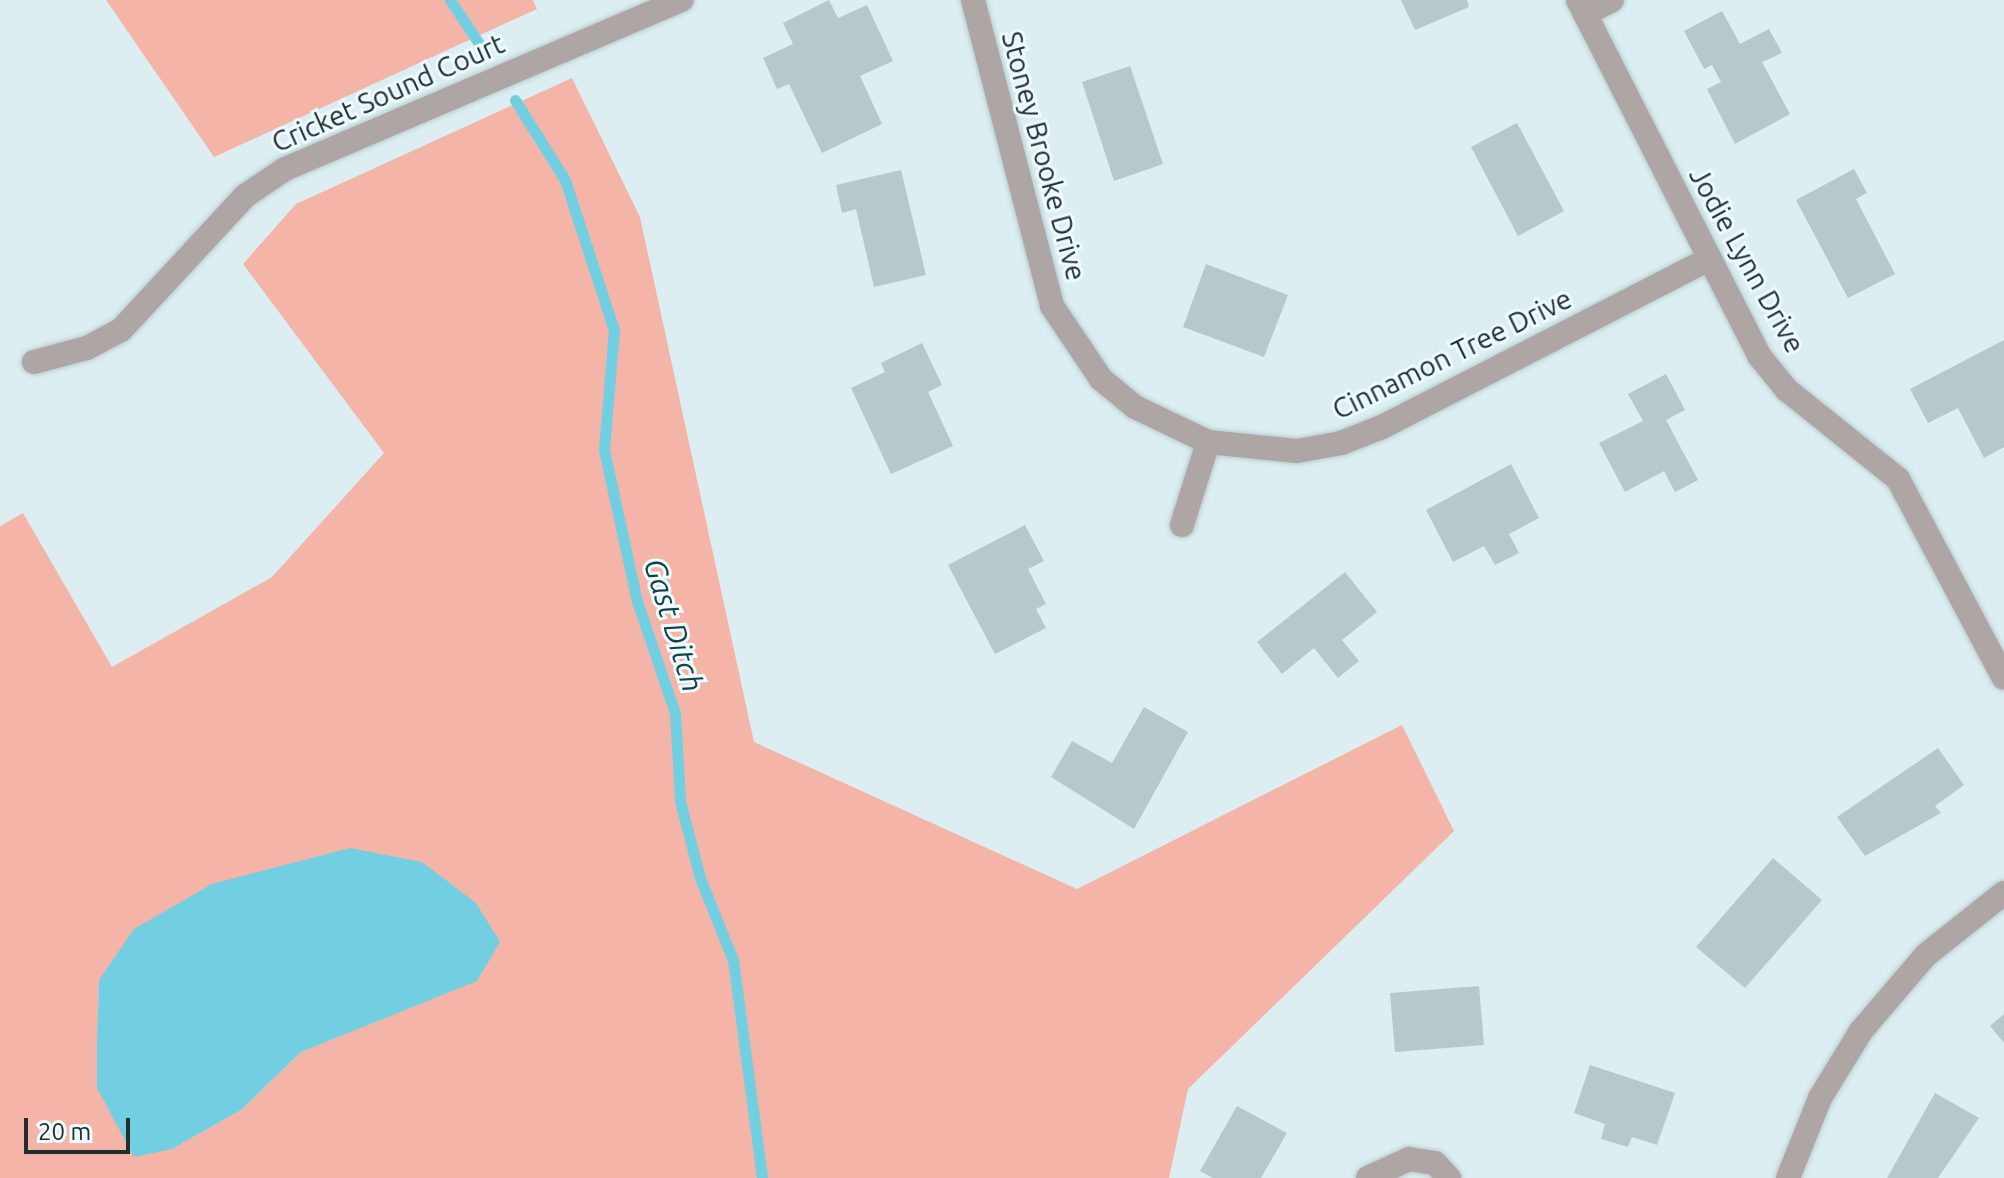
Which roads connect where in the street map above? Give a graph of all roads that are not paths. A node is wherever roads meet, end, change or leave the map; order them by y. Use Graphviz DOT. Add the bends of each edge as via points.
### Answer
graph roads {
  1 [pos="681,0"];
  2 [pos="973,0"];
  3 [pos="1612,0"];
  4 [pos="1581,7"];
  5 [pos="1709,259"];
  6 [pos="34,362"];
  7 [pos="1208,442"];
  8 [pos="1182,525"];
  9 [pos="2004,678"];
  10 [pos="2004,893"];
  11 [pos="1368,1178"];
  12 [pos="1449,1178"];
  13 [pos="1788,1178"];
  1 -- 6 [label="street, Cricket Sound Court" via="285,169 245,196 121,330 87,348"];
  2 -- 7 [label="street, Stoney Brooke Drive" via="1052,306 1101,379 1135,407"];
  3 -- 4 [label="street"];
  4 -- 5 [label="street, Jodie Lynn Drive"];
  5 -- 7 [label="street, Cinnamon Tree Drive" via="1355,438 1297,451"];
  5 -- 9 [label="street, Jodie Lynn Drive" via="1760,357 1787,390 1868,449 1912,497"];
  7 -- 8 [label="street"];
  10 -- 13 [label="street" via="1926,955 1861,1031 1820,1098"];
  11 -- 12 [label="street" via="1409,1159 1435,1163"];
}
